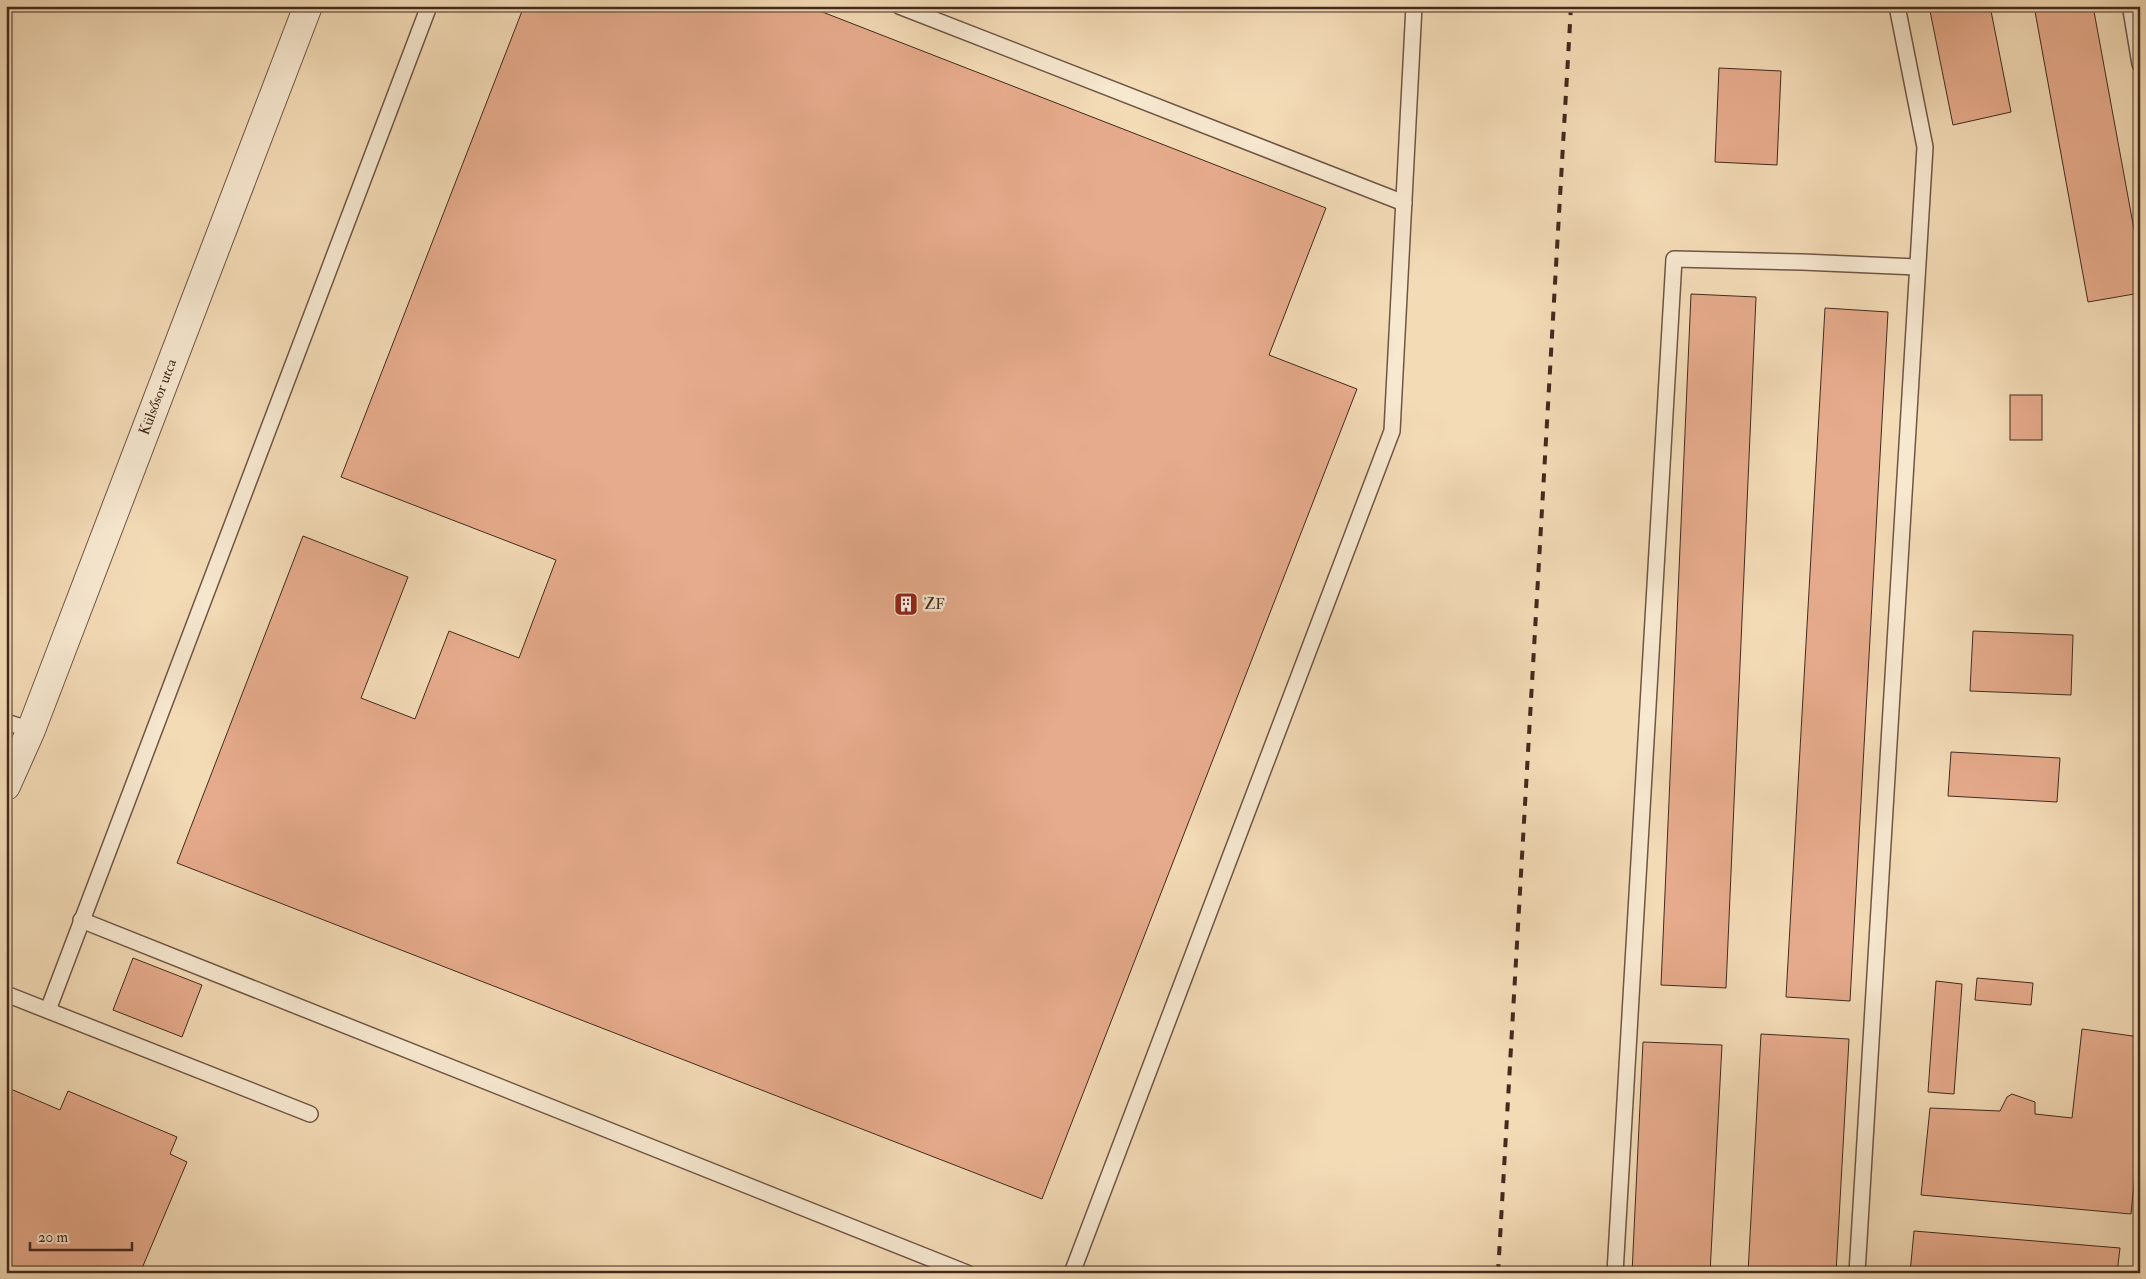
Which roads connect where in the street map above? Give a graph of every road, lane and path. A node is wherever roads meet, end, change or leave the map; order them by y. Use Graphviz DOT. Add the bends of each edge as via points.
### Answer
graph roads {
  1 [pos="308,6"];
  2 [pos="429,6"];
  3 [pos="899,6"];
  4 [pos="1414,6"];
  5 [pos="1897,6"];
  6 [pos="2131,10"];
  7 [pos="2140,64"];
  8 [pos="1404,204"];
  9 [pos="1917,267"];
  10 [pos="18,726"];
  11 [pos="6,786"];
  12 [pos="81,920"];
  13 [pos="6,994"];
  14 [pos="48,1010"];
  15 [pos="310,1114"];
  16 [pos="967,1273"];
  17 [pos="1072,1273"];
  18 [pos="1615,1273"];
  19 [pos="1857,1273"];
  1 -- 10 [label="street, Külsősor utca"];
  2 -- 12 [label="lane"];
  3 -- 8 [label="lane"];
  4 -- 8 [label="lane"];
  5 -- 9 [label="lane" via="1925,147"];
  6 -- 7 [label="lane"];
  8 -- 17 [label="lane" via="1392,431"];
  9 -- 18 [label="lane" via="1674,260"];
  9 -- 19 [label="lane"];
  10 -- 11 [label="street, Külsősor utca"];
  12 -- 14 [label="lane"];
  12 -- 16 [label="lane"];
  13 -- 14 [label="lane"];
  14 -- 15 [label="lane"];
}
